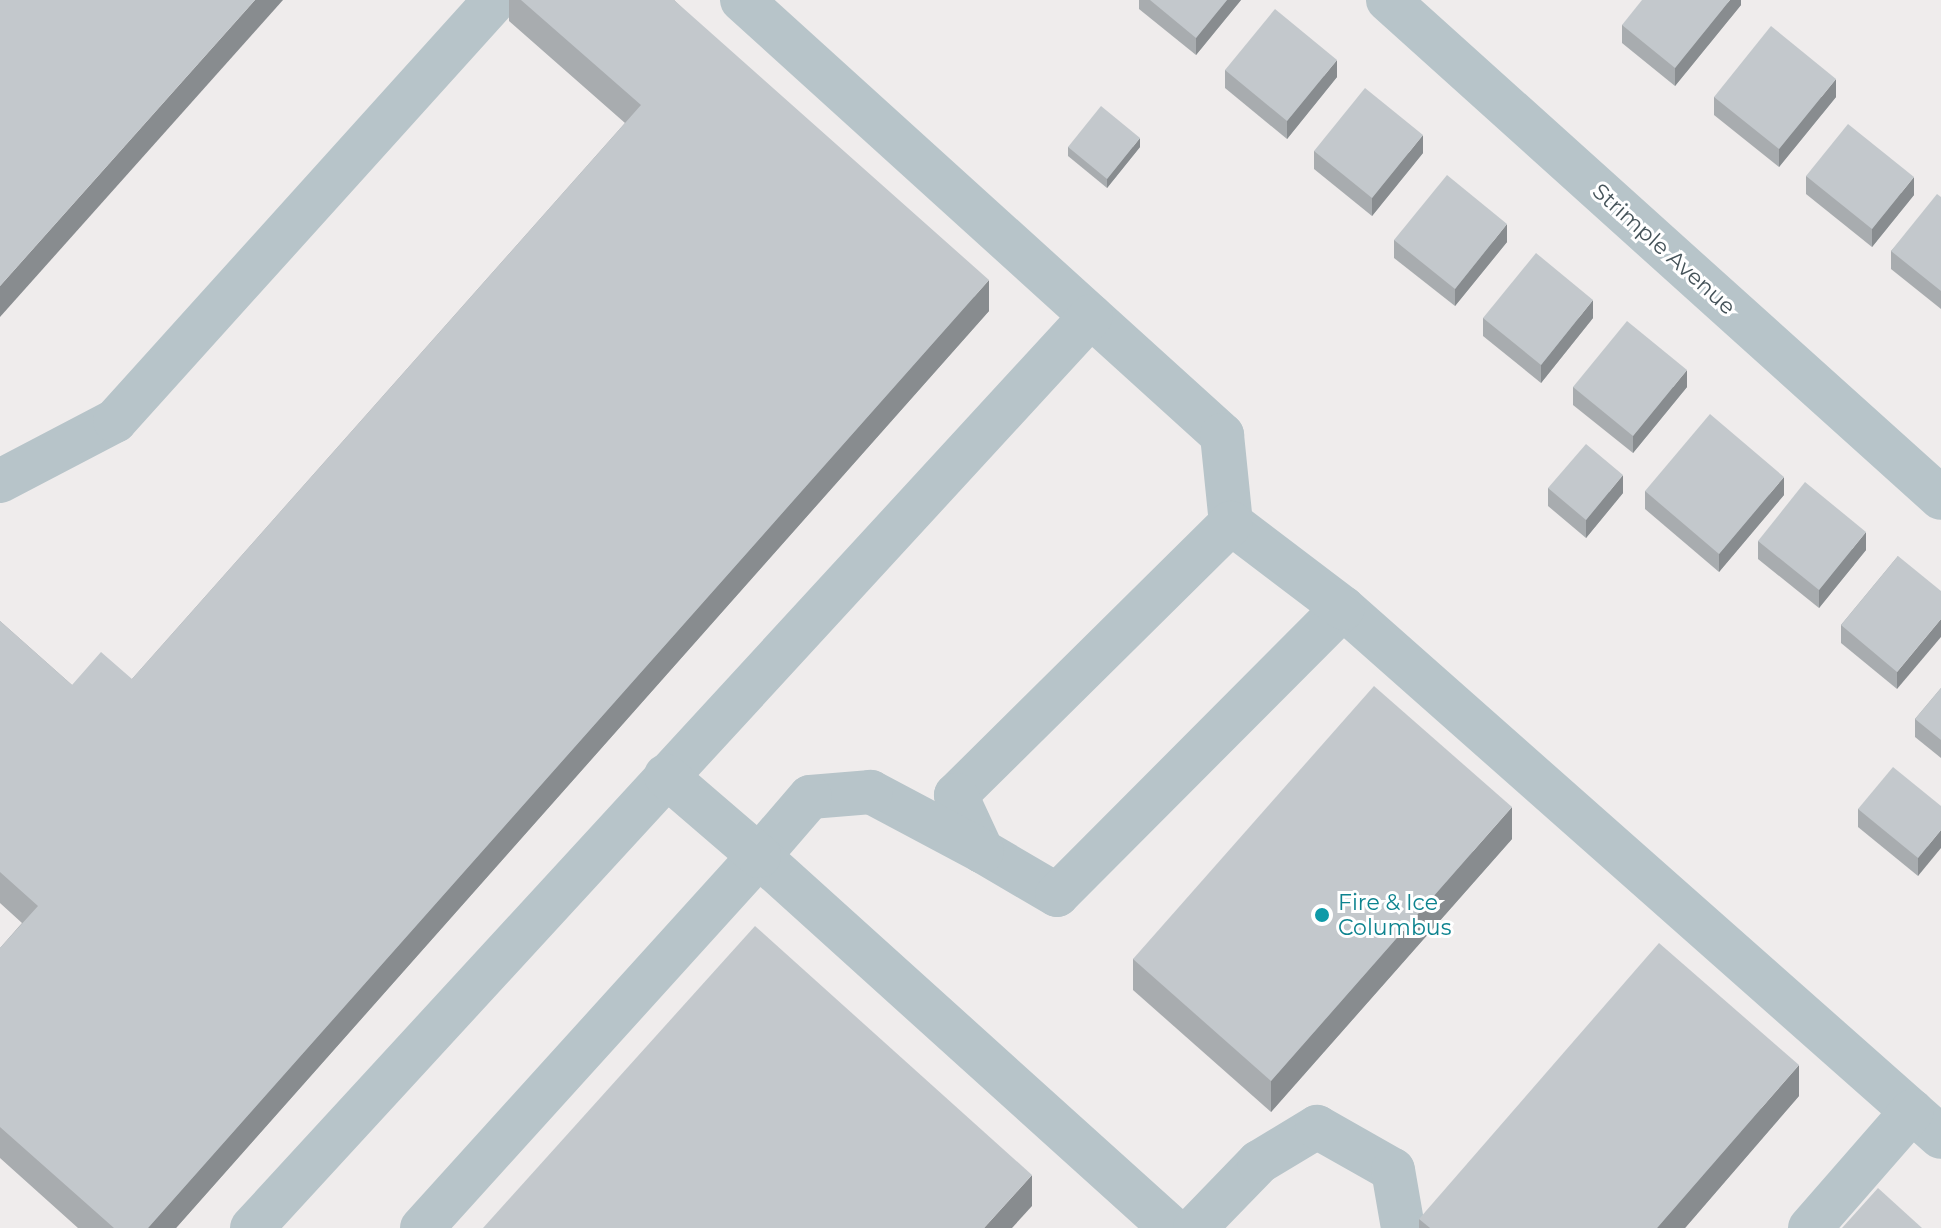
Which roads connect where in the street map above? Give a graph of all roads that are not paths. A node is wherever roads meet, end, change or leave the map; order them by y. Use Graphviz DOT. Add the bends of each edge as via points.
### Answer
graph roads {
  1 [pos="495,0"];
  2 [pos="742,0"];
  3 [pos="1388,0"];
  4 [pos="1091,316"];
  5 [pos="0,481"];
  6 [pos="1941,498"];
  7 [pos="1231,523"];
  8 [pos="1343,608"];
  9 [pos="666,776"];
  10 [pos="982,851"];
  11 [pos="759,856"];
  12 [pos="1926,1124"];
  13 [pos="252,1228"];
  14 [pos="422,1228"];
  15 [pos="1171,1228"];
  16 [pos="1195,1228"];
  17 [pos="1403,1228"];
  18 [pos="1810,1228"];
  1 -- 5 [label="street" via="115,421"];
  2 -- 4 [label="street"];
  3 -- 6 [label="street, Strimple Avenue"];
  4 -- 7 [label="street" via="1222,435"];
  4 -- 9 [label="street"];
  7 -- 8 [label="street"];
  7 -- 10 [label="street" via="956,795"];
  8 -- 10 [label="street" via="1057,895"];
  8 -- 12 [label="street"];
  9 -- 11 [label="street"];
  9 -- 13 [label="street"];
  10 -- 11 [label="street" via="871,792 810,797"];
  11 -- 14 [label="street"];
  11 -- 15 [label="street"];
  12 -- 18 [label="street"];
  16 -- 17 [label="street" via="1259,1162 1317,1127 1393,1170"];
}
